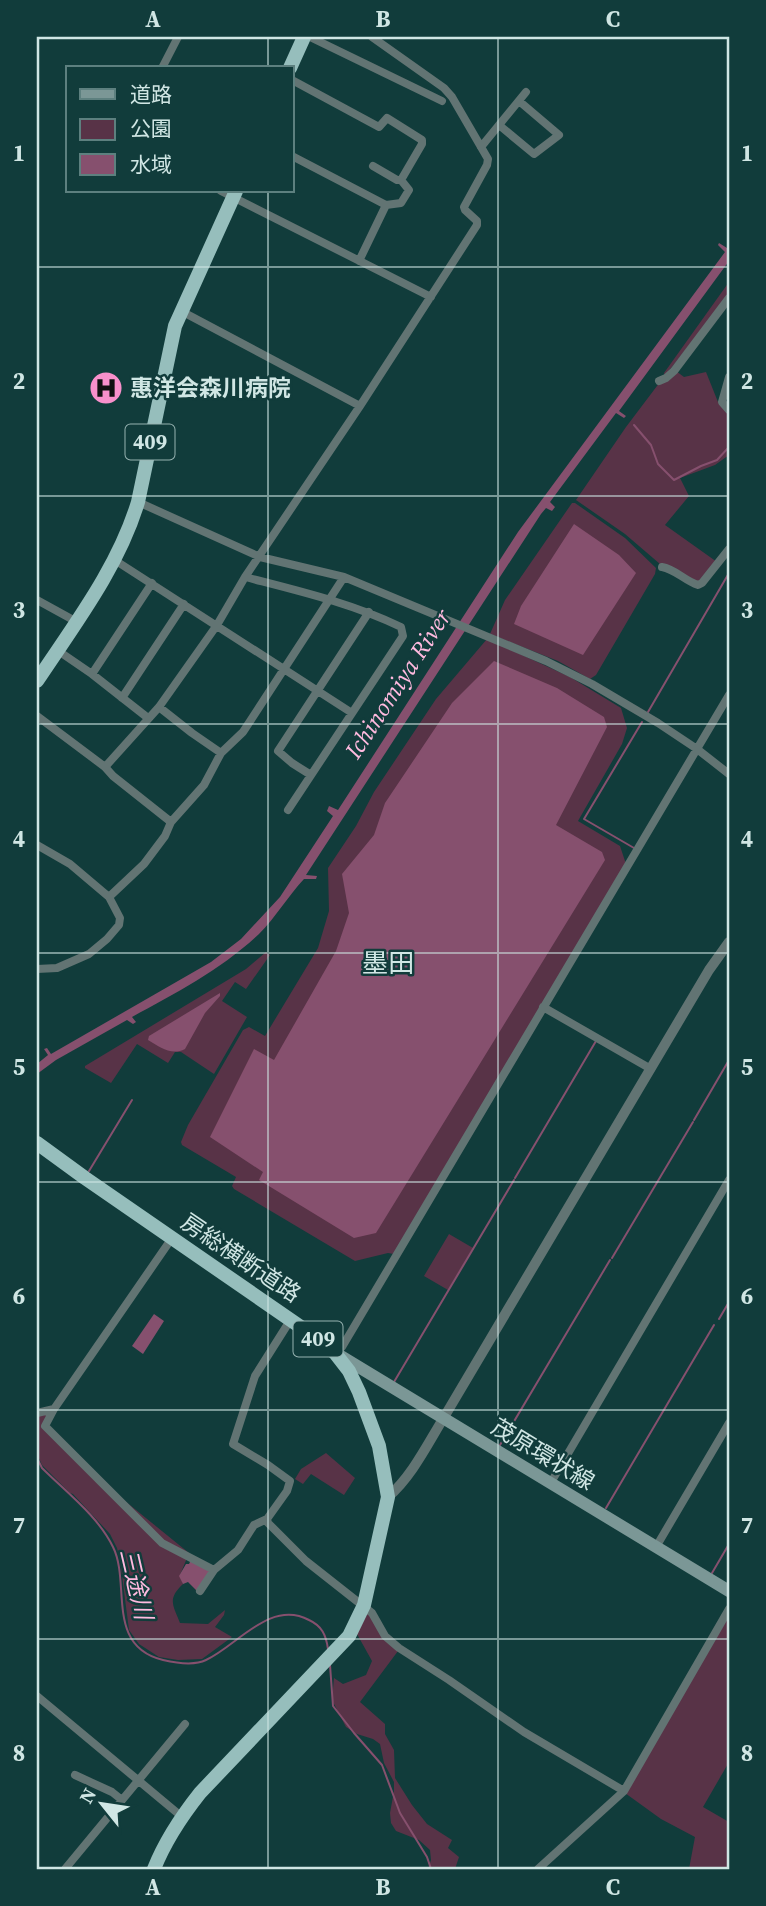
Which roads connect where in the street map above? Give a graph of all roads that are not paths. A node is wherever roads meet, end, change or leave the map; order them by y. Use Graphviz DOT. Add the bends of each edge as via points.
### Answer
graph roads {
  1 [pos="178,37"];
  2 [pos="304,37"];
  3 [pos="310,37"];
  4 [pos="372,37"];
  5 [pos="163,66"];
  6 [pos="291,66"];
  7 [pos="294,81"];
  8 [pos="526,92"];
  9 [pos="442,101"];
  10 [pos="519,101"];
  11 [pos="499,125"];
  12 [pos="481,147"];
  13 [pos="294,157"];
  14 [pos="373,166"];
  15 [pos="401,180"];
  16 [pos="230,193"];
  17 [pos="386,205"];
  18 [pos="359,261"];
  19 [pos="431,297"];
  20 [pos="729,298"];
  21 [pos="181,311"];
  22 [pos="729,377"];
  23 [pos="659,381"];
  24 [pos="360,406"];
  25 [pos="729,410"];
  26 [pos="138,502"];
  27 [pos="729,549"];
  28 [pos="260,557"];
  29 [pos="113,559"];
  30 [pos="662,567"];
  31 [pos="245,577"];
  32 [pos="344,577"];
  33 [pos="152,583"];
  34 [pos="330,599"];
  35 [pos="37,600"];
  36 [pos="184,604"];
  37 [pos="369,612"];
  38 [pos="77,622"];
  39 [pos="217,625"];
  40 [pos="57,650"];
  41 [pos="284,669"];
  42 [pos="92,674"];
  43 [pos="37,681"];
  44 [pos="318,691"];
  45 [pos="729,695"];
  46 [pos="122,698"];
  47 [pos="159,707"];
  48 [pos="352,713"];
  49 [pos="37,716"];
  50 [pos="148,718"];
  51 [pos="697,749"];
  52 [pos="221,753"];
  53 [pos="105,767"];
  54 [pos="729,774"];
  55 [pos="311,775"];
  56 [pos="288,810"];
  57 [pos="172,822"];
  58 [pos="37,845"];
  59 [pos="109,897"];
  60 [pos="729,942"];
  61 [pos="37,970"];
  62 [pos="543,1007"];
  63 [pos="651,1069"];
  64 [pos="37,1143"];
  65 [pos="729,1180"];
  66 [pos="172,1238"];
  67 [pos="291,1319"];
  68 [pos="335,1353"];
  69 [pos="54,1409"];
  70 [pos="37,1413"];
  71 [pos="443,1419"];
  72 [pos="729,1423"];
  73 [pos="550,1484"];
  74 [pos="388,1496"];
  75 [pos="267,1519"];
  76 [pos="656,1547"];
  77 [pos="214,1570"];
  78 [pos="200,1591"];
  79 [pos="729,1591"];
  80 [pos="364,1605"];
  81 [pos="729,1609"];
  82 [pos="37,1696"];
  83 [pos="186,1724"];
  84 [pos="75,1775"];
  85 [pos="139,1780"];
  86 [pos="624,1791"];
  87 [pos="122,1800"];
  88 [pos="181,1816"];
  89 [pos="65,1869"];
  90 [pos="154,1869"];
  91 [pos="538,1869"];
  1 -- 5 [label="street"];
  2 -- 6 [label="highway"];
  3 -- 9 [label="street"];
  4 -- 12 [label="street" via="444,88"];
  7 -- 15 [label="street" via="379,127 387,118 422,140"];
  8 -- 10 [label="street"];
  10 -- 11 [label="street"];
  10 -- 11 [label="street" via="559,135 534,154"];
  11 -- 12 [label="street"];
  12 -- 19 [label="street" via="487,165 464,207 477,225"];
  13 -- 17 [label="street"];
  14 -- 15 [label="street"];
  15 -- 17 [label="street" via="409,190 402,202"];
  16 -- 18 [label="street"];
  16 -- 21 [label="highway, 409"];
  17 -- 18 [label="street"];
  18 -- 19 [label="street"];
  19 -- 24 [label="street"];
  20 -- 23 [label="street" via="674,371"];
  21 -- 24 [label="street"];
  21 -- 26 [label="highway, 409"];
  22 -- 25 [label="street" via="722,402"];
  24 -- 28 [label="street"];
  26 -- 28 [label="street"];
  26 -- 29 [label="highway, 409"];
  27 -- 30 [label="street" via="698,585"];
  28 -- 31 [label="street"];
  28 -- 32 [label="street"];
  29 -- 33 [label="street"];
  29 -- 38 [label="highway, 409"];
  31 -- 34 [label="street"];
  31 -- 39 [label="street"];
  32 -- 34 [label="street"];
  32 -- 51 [label="street" via="546,661"];
  33 -- 36 [label="street"];
  33 -- 42 [label="street"];
  34 -- 37 [label="street"];
  34 -- 41 [label="street"];
  35 -- 38 [label="street"];
  36 -- 39 [label="street"];
  36 -- 46 [label="street"];
  37 -- 44 [label="street"];
  37 -- 48 [label="street" via="401,626 402,636"];
  38 -- 40 [label="highway, 409"];
  39 -- 41 [label="street"];
  39 -- 47 [label="street"];
  40 -- 42 [label="street"];
  40 -- 43 [label="highway, 409"];
  41 -- 44 [label="street"];
  41 -- 52 [label="street" via="243,732"];
  42 -- 46 [label="street"];
  44 -- 48 [label="street"];
  44 -- 55 [label="street" via="278,751"];
  45 -- 51 [label="street"];
  46 -- 50 [label="street"];
  47 -- 50 [label="street"];
  47 -- 52 [label="street"];
  48 -- 55 [label="street"];
  49 -- 53 [label="street"];
  50 -- 53 [label="street"];
  51 -- 54 [label="street"];
  51 -- 62 [label="street"];
  52 -- 57 [label="street" via="204,785"];
  53 -- 57 [label="street"];
  55 -- 56 [label="street"];
  57 -- 59 [label="street" via="144,864"];
  58 -- 59 [label="street" via="70,864"];
  59 -- 61 [label="street" via="120,918 107,939 89,954 57,968"];
  60 -- 63 [label="street"];
  62 -- 63 [label="street"];
  62 -- 68 [label="street"];
  63 -- 71 [label="street"];
  64 -- 66 [label="highway, 房総横断道路 / 409"];
  65 -- 73 [label="street"];
  66 -- 67 [label="highway, 房総横断道路 / 409"];
  66 -- 69 [label="street"];
  67 -- 68 [label="highway, 房総横断道路 / 409"];
  67 -- 75 [label="street" via="255,1376 233,1444 290,1481"];
  68 -- 71 [label="main road, 茂原環状線"];
  68 -- 74 [label="highway, 房総横断道路 / 409" via="349,1371 376,1435"];
  69 -- 70 [label="street"];
  69 -- 77 [label="street" via="45,1426 90,1472 162,1543"];
  71 -- 73 [label="main road, 茂原環状線"];
  71 -- 74 [label="street" via="407,1477"];
  72 -- 76 [label="street"];
  73 -- 76 [label="main road, 茂原環状線"];
  74 -- 80 [label="highway, 房総横断道路 / 409"];
  75 -- 77 [label="street" via="254,1525 239,1550"];
  75 -- 80 [label="street" via="306,1560"];
  76 -- 79 [label="main road, 茂原環状線"];
  77 -- 78 [label="street"];
  80 -- 86 [label="street" via="399,1648 524,1732"];
  80 -- 88 [label="highway, 房総横断道路 / 409" via="336,1651"];
  81 -- 86 [label="street"];
  82 -- 85 [label="street"];
  83 -- 85 [label="street"];
  84 -- 87 [label="street"];
  85 -- 87 [label="street"];
  85 -- 88 [label="street"];
  86 -- 91 [label="street"];
  87 -- 89 [label="street"];
  88 -- 90 [label="highway, 房総横断道路 / 409"];
}
